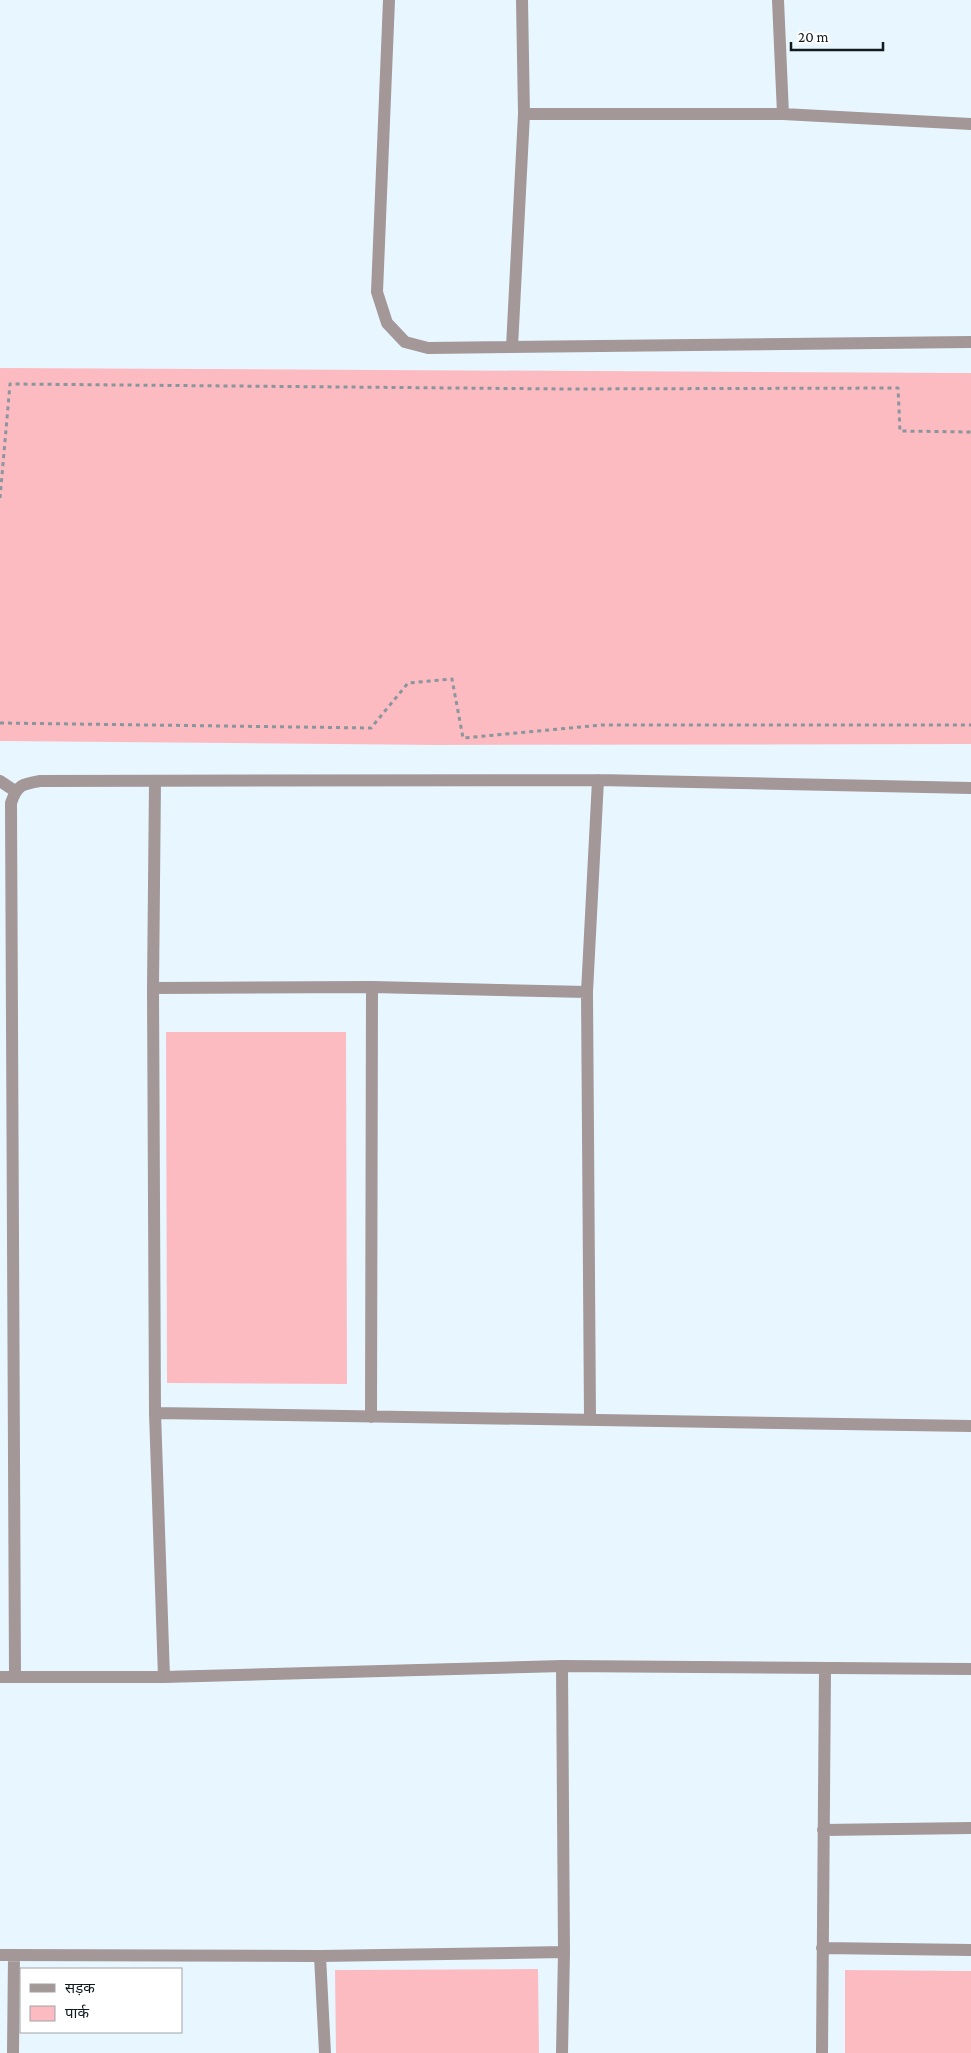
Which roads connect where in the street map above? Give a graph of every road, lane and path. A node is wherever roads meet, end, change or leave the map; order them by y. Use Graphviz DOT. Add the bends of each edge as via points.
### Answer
graph roads {
  1 [pos="389,0"];
  2 [pos="522,0"];
  3 [pos="778,0"];
  4 [pos="524,114"];
  5 [pos="783,114"];
  6 [pos="971,124"];
  7 [pos="971,342"];
  8 [pos="512,346"];
  9 [pos="971,432"];
  10 [pos="0,498"];
  11 [pos="0,723"];
  12 [pos="971,725"];
  13 [pos="598,780"];
  14 [pos="0,782"];
  15 [pos="155,782"];
  16 [pos="971,788"];
  17 [pos="16,791"];
  18 [pos="372,987"];
  19 [pos="152,988"];
  20 [pos="587,992"];
  21 [pos="155,1412"];
  22 [pos="371,1417"];
  23 [pos="590,1418"];
  24 [pos="971,1426"];
  25 [pos="562,1666"];
  26 [pos="825,1669"];
  27 [pos="971,1669"];
  28 [pos="0,1677"];
  29 [pos="15,1677"];
  30 [pos="164,1677"];
  31 [pos="971,1828"];
  32 [pos="823,1830"];
  33 [pos="822,1948"];
  34 [pos="971,1950"];
  35 [pos="564,1952"];
  36 [pos="0,1955"];
  37 [pos="14,1955"];
  38 [pos="320,1956"];
  39 [pos="13,2053"];
  40 [pos="325,2053"];
  41 [pos="562,2053"];
  42 [pos="822,2053"];
  1 -- 8 [label="street" via="377,292 387,323 405,342 428,348"];
  2 -- 4 [label="street"];
  3 -- 5 [label="street"];
  4 -- 5 [label="street"];
  4 -- 8 [label="street"];
  5 -- 6 [label="street"];
  7 -- 8 [label="street"];
  9 -- 10 [label="path" via="900,432 898,388 557,389 10,384"];
  11 -- 12 [label="path" via="371,728 408,683 452,679 463,738 601,725"];
  13 -- 15 [label="street"];
  13 -- 16 [label="street"];
  13 -- 20 [label="street"];
  14 -- 17 [label="street"];
  15 -- 17 [label="street" via="40,781 24,784"];
  15 -- 19 [label="street"];
  17 -- 29 [label="street" via="12,803"];
  18 -- 19 [label="street"];
  18 -- 20 [label="street"];
  18 -- 22 [label="street"];
  19 -- 21 [label="street"];
  20 -- 23 [label="street"];
  21 -- 22 [label="street"];
  21 -- 30 [label="street"];
  22 -- 23 [label="street"];
  23 -- 24 [label="street"];
  25 -- 26 [label="street"];
  25 -- 30 [label="street"];
  25 -- 35 [label="street"];
  26 -- 27 [label="street"];
  26 -- 32 [label="street"];
  28 -- 29 [label="street"];
  29 -- 30 [label="street"];
  31 -- 32 [label="street"];
  32 -- 33 [label="street"];
  33 -- 34 [label="street"];
  33 -- 42 [label="street"];
  35 -- 38 [label="street"];
  35 -- 41 [label="street"];
  36 -- 37 [label="street"];
  37 -- 38 [label="street"];
  37 -- 39 [label="street"];
  38 -- 40 [label="street"];
}
